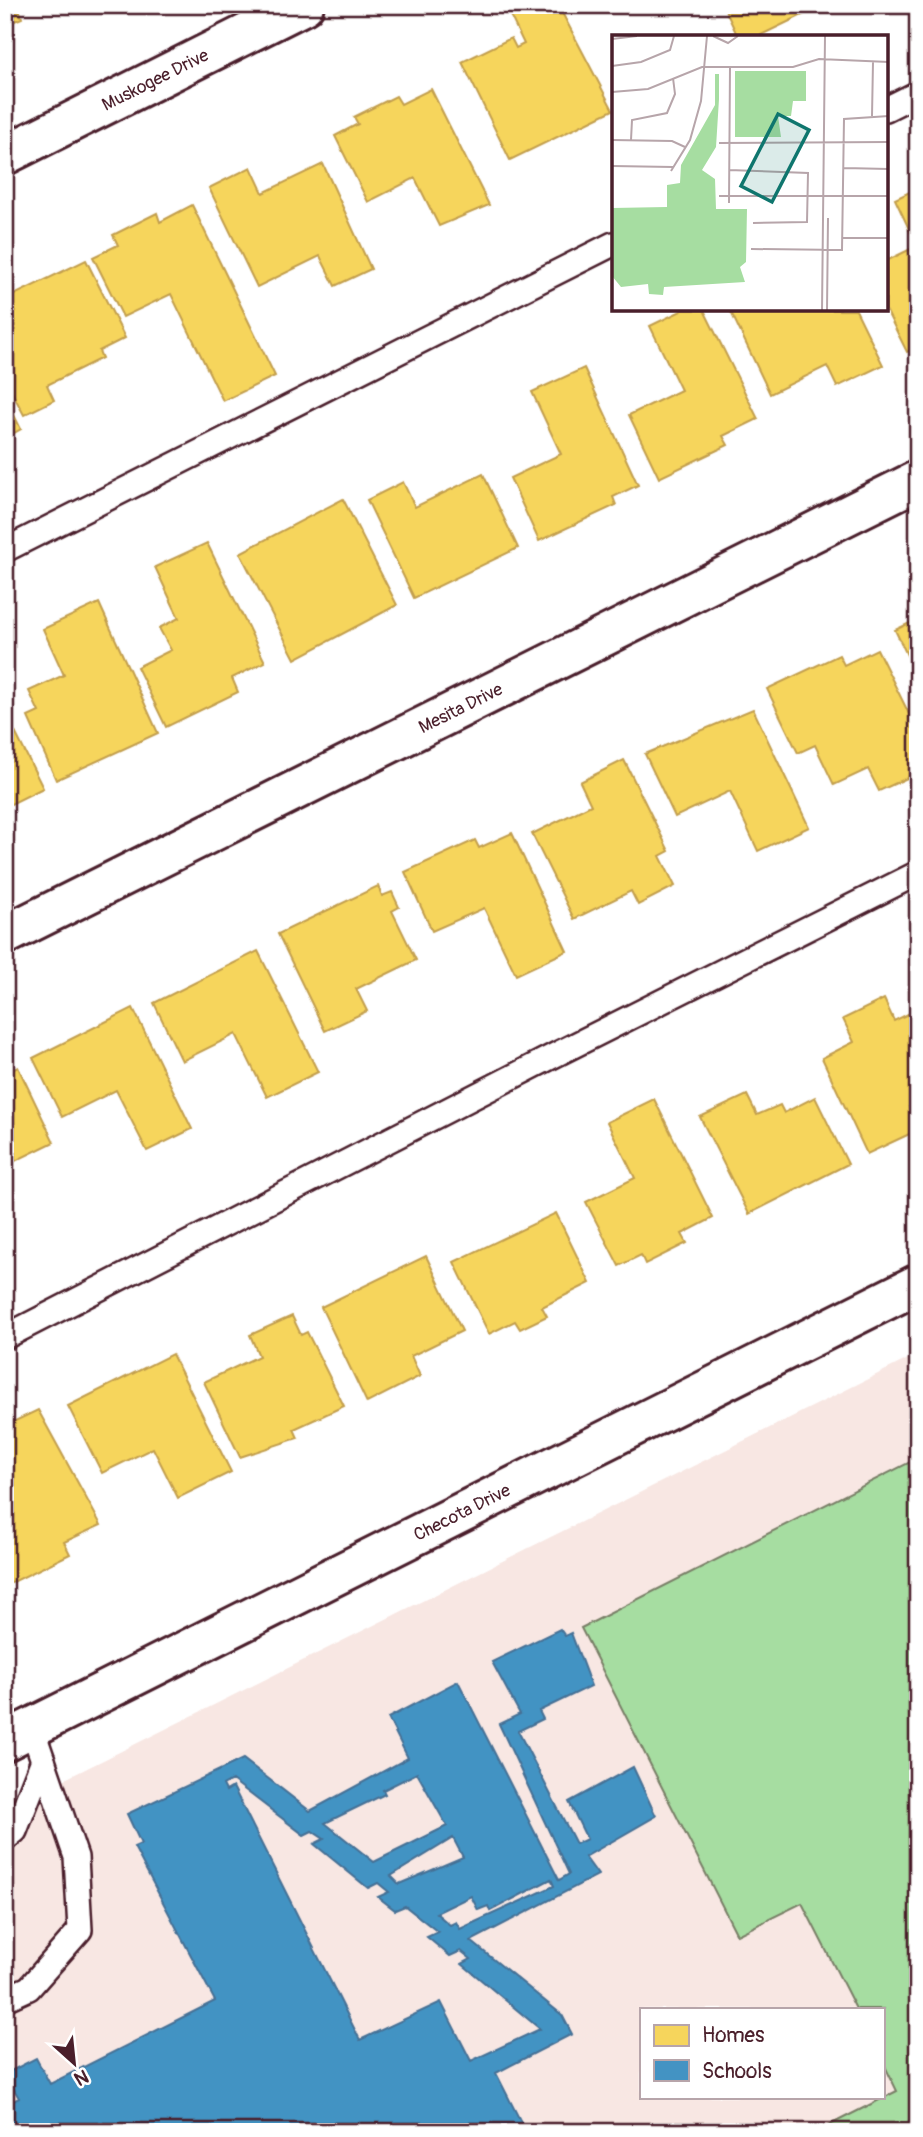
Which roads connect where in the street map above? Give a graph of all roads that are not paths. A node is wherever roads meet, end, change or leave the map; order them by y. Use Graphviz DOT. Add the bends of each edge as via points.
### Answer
graph roads {
  1 [pos="304,5"];
  2 [pos="918,93"];
  3 [pos="888,108"];
  4 [pos="5,155"];
  5 [pos="612,245"];
  6 [pos="918,480"];
  7 [pos="5,550"];
  8 [pos="918,873"];
  9 [pos="5,935"];
  10 [pos="918,1284"];
  11 [pos="5,1337"];
  12 [pos="27,1743"];
  13 [pos="5,1839"];
  14 [pos="5,2000"];
  1 -- 4 [label="street, Muskogee Drive"];
  2 -- 3 [label="lane"];
  5 -- 7 [label="lane"];
  6 -- 9 [label="street, Mesita Drive"];
  8 -- 11 [label="lane"];
  10 -- 12 [label="street, Checota Drive"];
  12 -- 13 [label="lane" via="15,1831"];
  12 -- 14 [label="lane" via="76,1857 80,1930 29,1988"];
}
